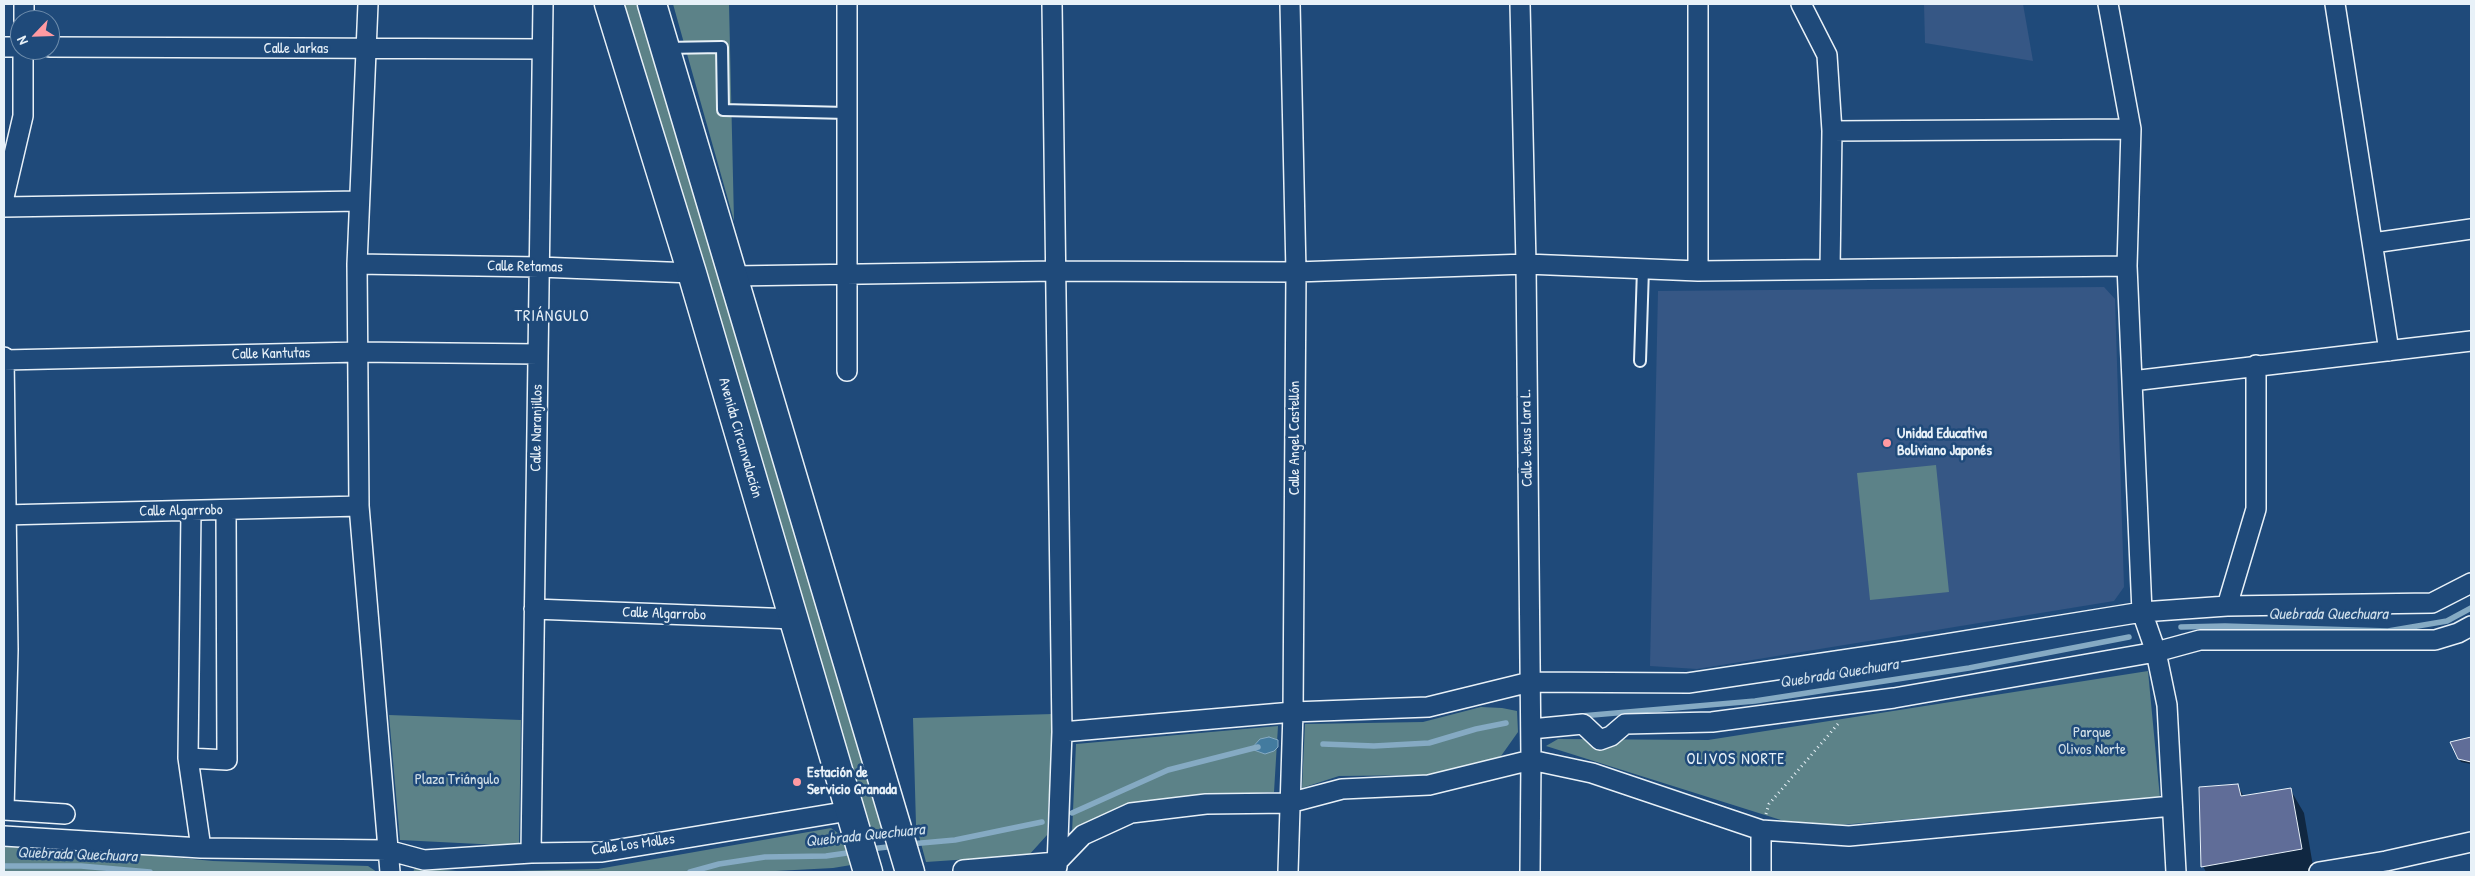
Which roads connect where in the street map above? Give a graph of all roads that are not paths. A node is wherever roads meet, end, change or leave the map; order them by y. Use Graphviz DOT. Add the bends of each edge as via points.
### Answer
graph roads {
  1 [pos="368,4"];
  2 [pos="543,4"];
  3 [pos="609,4"];
  4 [pos="652,4"];
  5 [pos="847,4"];
  6 [pos="1052,4"];
  7 [pos="1290,4"];
  8 [pos="1520,4"];
  9 [pos="1698,4"];
  10 [pos="1801,4"];
  11 [pos="2108,4"];
  12 [pos="2335,4"];
  13 [pos="60,48"];
  14 [pos="664,48"];
  15 [pos="366,49"];
  16 [pos="542,49"];
  17 [pos="24,60"];
  18 [pos="847,113"];
  19 [pos="2130,129"];
  20 [pos="1832,131"];
  21 [pos="4,197"];
  22 [pos="359,201"];
  23 [pos="4,207"];
  24 [pos="2471,229"];
  25 [pos="2374,243"];
  26 [pos="357,264"];
  27 [pos="1526,264"];
  28 [pos="2127,266"];
  29 [pos="539,267"];
  30 [pos="1643,269"];
  31 [pos="1830,269"];
  32 [pos="1055,271"];
  33 [pos="1698,271"];
  34 [pos="1296,272"];
  35 [pos="692,273"];
  36 [pos="847,274"];
  37 [pos="734,276"];
  38 [pos="2471,341"];
  39 [pos="2389,351"];
  40 [pos="358,352"];
  41 [pos="538,354"];
  42 [pos="4,358"];
  43 [pos="1640,361"];
  44 [pos="2256,365"];
  45 [pos="847,371"];
  46 [pos="2132,381"];
  47 [pos="359,506"];
  48 [pos="226,510"];
  49 [pos="190,511"];
  50 [pos="4,515"];
  51 [pos="2471,583"];
  52 [pos="2227,606"];
  53 [pos="534,609"];
  54 [pos="2142,612"];
  55 [pos="794,619"];
  56 [pos="2471,626"];
  57 [pos="6,650"];
  58 [pos="2156,652"];
  59 [pos="1530,682"];
  60 [pos="1293,712"];
  61 [pos="1531,729"];
  62 [pos="1062,732"];
  63 [pos="188,758"];
  64 [pos="1531,760"];
  65 [pos="1289,803"];
  66 [pos="2172,806"];
  67 [pos="4,810"];
  68 [pos="65,814"];
  69 [pos="853,822"];
  70 [pos="1761,830"];
  71 [pos="4,836"];
  72 [pos="2471,842"];
  73 [pos="201,848"];
  74 [pos="387,850"];
  75 [pos="531,853"];
  76 [pos="908,867"];
  77 [pos="1057,867"];
  78 [pos="2388,867"];
  79 [pos="867,868"];
  80 [pos="963,870"];
  81 [pos="390,872"];
  82 [pos="1288,872"];
  83 [pos="1530,872"];
  84 [pos="1762,872"];
  85 [pos="2176,872"];
  86 [pos="2319,872"];
  1 -- 15 [label="street"];
  2 -- 16 [label="street, Calle Naranjillos"];
  3 -- 35 [label="main road, Avenida Circunvalación"];
  4 -- 14 [label="main road"];
  5 -- 18 [label="street"];
  6 -- 32 [label="street"];
  7 -- 34 [label="street, Calle Angel Castellón"];
  8 -- 27 [label="street, Calle Jesus Lara L."];
  9 -- 33 [label="street"];
  10 -- 20 [label="street" via="1827,55"];
  11 -- 19 [label="street"];
  12 -- 25 [label="street"];
  13 -- 15 [label="street, Calle Jarkas"];
  14 -- 18 [label="lane" via="722,47 722,110"];
  14 -- 37 [label="main road"];
  15 -- 16 [label="street, Calle Jarkas"];
  15 -- 22 [label="street"];
  16 -- 29 [label="street, Calle Naranjillos"];
  17 -- 21 [label="street" via="22,116"];
  18 -- 36 [label="street"];
  19 -- 20 [label="street"];
  19 -- 28 [label="street"];
  20 -- 31 [label="street"];
  22 -- 23 [label="street"];
  22 -- 26 [label="street"];
  24 -- 25 [label="street"];
  25 -- 39 [label="street"];
  26 -- 29 [label="street, Calle Retamas"];
  26 -- 40 [label="street"];
  27 -- 30 [label="street"];
  27 -- 34 [label="street"];
  27 -- 59 [label="street, Calle Jesus Lara L."];
  28 -- 31 [label="street"];
  28 -- 46 [label="street"];
  29 -- 35 [label="street, Calle Retamas"];
  29 -- 41 [label="street, Calle Naranjillos"];
  30 -- 33 [label="street"];
  30 -- 43 [label="lane"];
  31 -- 33 [label="street"];
  32 -- 34 [label="street"];
  32 -- 36 [label="street"];
  32 -- 62 [label="street"];
  34 -- 60 [label="street, Calle Angel Castellón"];
  35 -- 55 [label="main road, Avenida Circunvalación"];
  36 -- 37 [label="street"];
  36 -- 45 [label="street"];
  37 -- 76 [label="main road"];
  38 -- 39 [label="street"];
  39 -- 44 [label="street"];
  40 -- 41 [label="street, Calle Kantutas"];
  40 -- 42 [label="street, Calle Kantutas"];
  40 -- 47 [label="street"];
  41 -- 53 [label="street, Calle Naranjillos"];
  42 -- 50 [label="street"];
  44 -- 46 [label="street"];
  44 -- 52 [label="street" via="2256,509"];
  46 -- 54 [label="street"];
  47 -- 48 [label="street, Calle Algarrobo"];
  47 -- 74 [label="street"];
  48 -- 49 [label="street, Calle Algarrobo"];
  48 -- 63 [label="street" via="227,760"];
  49 -- 50 [label="street, Calle Algarrobo"];
  49 -- 63 [label="street"];
  50 -- 57 [label="street"];
  51 -- 52 [label="street" via="2432,603"];
  52 -- 54 [label="street"];
  53 -- 55 [label="street, Calle Algarrobo"];
  53 -- 75 [label="street, Calle Naranjillos"];
  54 -- 58 [label="street"];
  54 -- 59 [label="street" via="1688,683"];
  55 -- 69 [label="main road, Avenida Circunvalación"];
  56 -- 58 [label="street" via="2458,634 2434,640 2200,640"];
  57 -- 67 [label="street"];
  58 -- 61 [label="street" via="1894,698 1712,722 1625,724 1611,736 1600,740 1583,724"];
  58 -- 66 [label="street" via="2168,705"];
  59 -- 60 [label="street" via="1428,707"];
  59 -- 61 [label="street, Calle Jesus Lara L."];
  60 -- 62 [label="street"];
  60 -- 65 [label="street, Calle Angel Castellón"];
  61 -- 64 [label="street, Calle Jesus Lara L."];
  62 -- 77 [label="street"];
  63 -- 73 [label="street"];
  64 -- 65 [label="street" via="1429,785 1342,789"];
  64 -- 70 [label="street" via="1592,773"];
  64 -- 83 [label="street, Calle Jesus Lara L."];
  65 -- 77 [label="street" via="1206,804 1131,813 1083,836"];
  65 -- 82 [label="street, Calle Angel Castellón"];
  66 -- 70 [label="street" via="1849,836"];
  66 -- 85 [label="street"];
  67 -- 68 [label="street"];
  69 -- 75 [label="street, Calle Los Molles" via="602,852"];
  69 -- 79 [label="main road, Avenida Circunvalación"];
  70 -- 84 [label="street"];
  71 -- 73 [label="street, Calle Los Molles"];
  72 -- 78 [label="street"];
  73 -- 74 [label="street, Calle Los Molles"];
  74 -- 75 [label="street, Calle Los Molles" via="424,860"];
  74 -- 81 [label="street"];
  77 -- 80 [label="street"];
  78 -- 86 [label="street"];
}
